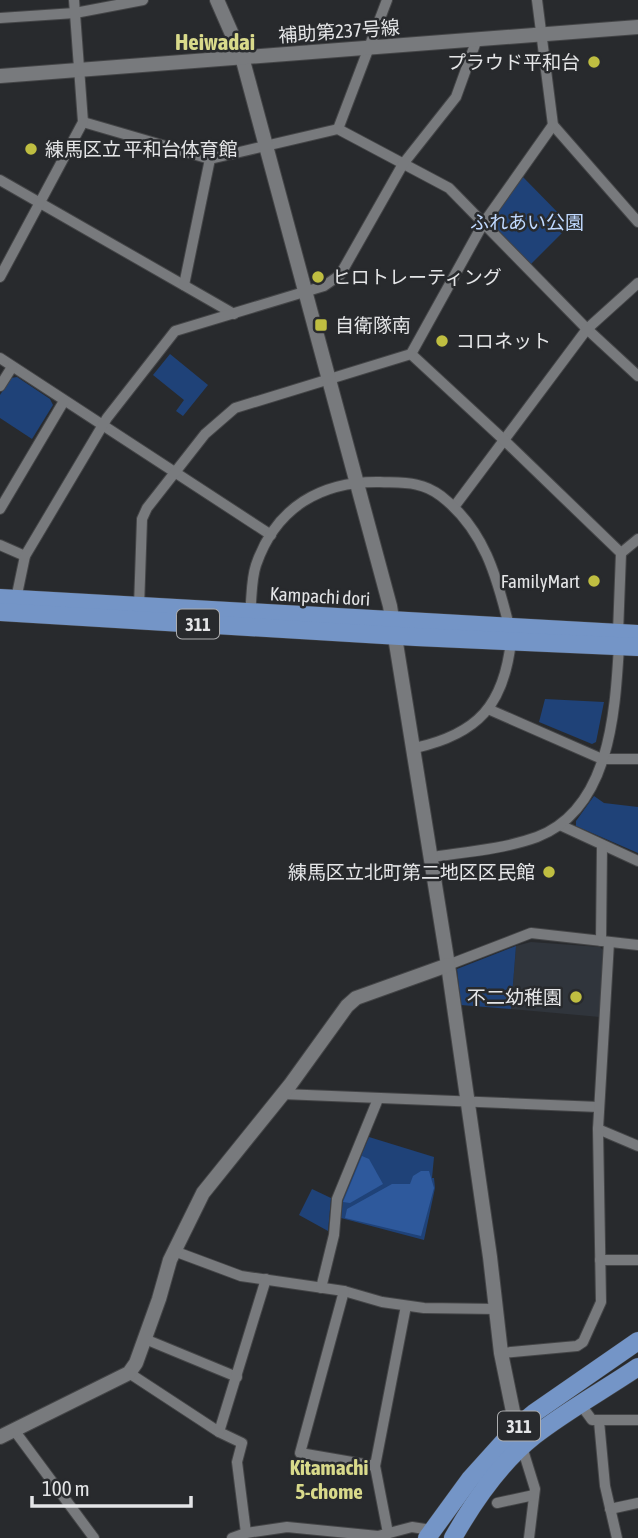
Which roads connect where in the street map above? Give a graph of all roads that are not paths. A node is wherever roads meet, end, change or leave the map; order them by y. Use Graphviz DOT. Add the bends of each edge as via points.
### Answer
graph roads {
  1 [pos="74,0"];
  2 [pos="142,0"];
  3 [pos="217,0"];
  4 [pos="387,0"];
  5 [pos="537,0"];
  6 [pos="75,13"];
  7 [pos="0,18"];
  8 [pos="638,27"];
  9 [pos="542,34"];
  10 [pos="477,39"];
  11 [pos="368,48"];
  12 [pos="242,58"];
  13 [pos="80,70"];
  14 [pos="0,76"];
  15 [pos="83,122"];
  16 [pos="553,125"];
  17 [pos="338,129"];
  18 [pos="267,147"];
  19 [pos="210,159"];
  20 [pos="403,164"];
  21 [pos="0,180"];
  22 [pos="39,203"];
  23 [pos="638,222"];
  24 [pos="483,224"];
  25 [pos="0,277"];
  26 [pos="638,283"];
  27 [pos="184,285"];
  28 [pos="306,291"];
  29 [pos="234,314"];
  30 [pos="587,329"];
  31 [pos="411,355"];
  32 [pos="0,358"];
  33 [pos="12,367"];
  34 [pos="638,376"];
  35 [pos="329,378"];
  36 [pos="0,386"];
  37 [pos="64,401"];
  38 [pos="102,425"];
  39 [pos="504,439"];
  40 [pos="174,473"];
  41 [pos="357,482"];
  42 [pos="454,507"];
  43 [pos="0,509"];
  44 [pos="271,535"];
  45 [pos="638,539"];
  46 [pos="0,545"];
  47 [pos="621,553"];
  48 [pos="24,556"];
  49 [pos="8,599"];
  50 [pos="139,607"];
  51 [pos="0,612"];
  52 [pos="250,613"];
  53 [pos="394,628"];
  54 [pos="510,634"];
  55 [pos="638,634"];
  56 [pos="619,640"];
  57 [pos="638,647"];
  58 [pos="488,709"];
  59 [pos="415,748"];
  60 [pos="602,759"];
  61 [pos="638,759"];
  62 [pos="559,825"];
  63 [pos="602,845"];
  64 [pos="432,858"];
  65 [pos="638,861"];
  66 [pos="605,942"];
  67 [pos="637,942"];
  68 [pos="448,965"];
  69 [pos="282,1094"];
  70 [pos="378,1099"];
  71 [pos="468,1102"];
  72 [pos="598,1107"];
  73 [pos="598,1129"];
  74 [pos="638,1146"];
  75 [pos="174,1251"];
  76 [pos="600,1260"];
  77 [pos="638,1260"];
  78 [pos="266,1279"];
  79 [pos="321,1288"];
  80 [pos="344,1291"];
  81 [pos="405,1306"];
  82 [pos="497,1309"];
  83 [pos="145,1339"];
  84 [pos="638,1341"];
  85 [pos="501,1353"];
  86 [pos="638,1367"];
  87 [pos="129,1373"];
  88 [pos="237,1377"];
  89 [pos="580,1405"];
  90 [pos="638,1420"];
  91 [pos="599,1421"];
  92 [pos="516,1428"];
  93 [pos="14,1430"];
  94 [pos="219,1432"];
  95 [pos="0,1437"];
  96 [pos="522,1447"];
  97 [pos="375,1466"];
  98 [pos="534,1495"];
  99 [pos="497,1503"];
  100 [pos="638,1503"];
  101 [pos="610,1509"];
  102 [pos="246,1533"];
  103 [pos="388,1533"];
  104 [pos="429,1534"];
  105 [pos="327,1535"];
  106 [pos="93,1538"];
  107 [pos="232,1538"];
  108 [pos="453,1538"];
  109 [pos="529,1538"];
  110 [pos="617,1538"];
  1 -- 6 [label="street"];
  2 -- 6 [label="street"];
  3 -- 12 [label="street"];
  4 -- 11 [label="street"];
  5 -- 9 [label="street"];
  6 -- 7 [label="street"];
  6 -- 13 [label="street"];
  8 -- 9 [label="street, 補助第237号線"];
  9 -- 10 [label="street, 補助第237号線"];
  9 -- 16 [label="street"];
  10 -- 11 [label="street, 補助第237号線"];
  10 -- 20 [label="street" via="456,97"];
  11 -- 12 [label="street, 補助第237号線"];
  11 -- 17 [label="street"];
  12 -- 13 [label="street, 補助第237号線"];
  12 -- 18 [label="street"];
  13 -- 14 [label="street, 補助第237号線"];
  13 -- 15 [label="street"];
  15 -- 19 [label="street"];
  15 -- 22 [label="street"];
  16 -- 23 [label="street"];
  16 -- 24 [label="street"];
  17 -- 18 [label="street"];
  17 -- 20 [label="street"];
  18 -- 19 [label="street"];
  18 -- 28 [label="street"];
  19 -- 27 [label="street"];
  20 -- 24 [label="street" via="449,188"];
  20 -- 28 [label="street" via="340,275"];
  21 -- 22 [label="street"];
  22 -- 25 [label="street"];
  22 -- 27 [label="street"];
  24 -- 30 [label="street"];
  24 -- 31 [label="street"];
  26 -- 30 [label="street"];
  27 -- 29 [label="street"];
  28 -- 29 [label="street"];
  28 -- 35 [label="street"];
  29 -- 38 [label="street" via="176,331"];
  30 -- 34 [label="street"];
  30 -- 39 [label="street"];
  31 -- 35 [label="street"];
  31 -- 39 [label="street"];
  32 -- 33 [label="street"];
  33 -- 36 [label="street"];
  33 -- 37 [label="street"];
  35 -- 40 [label="street" via="234,408 205,434"];
  35 -- 41 [label="street"];
  37 -- 38 [label="street"];
  37 -- 43 [label="street"];
  38 -- 40 [label="street"];
  38 -- 48 [label="street"];
  39 -- 42 [label="street"];
  39 -- 47 [label="street"];
  40 -- 44 [label="street"];
  40 -- 50 [label="street" via="142,519"];
  41 -- 42 [label="street" via="416,483"];
  41 -- 44 [label="street" via="302,500"];
  41 -- 53 [label="street"];
  42 -- 54 [label="street" via="493,564"];
  44 -- 52 [label="street" via="256,564"];
  45 -- 47 [label="street"];
  46 -- 48 [label="street"];
  47 -- 56 [label="street"];
  48 -- 49 [label="street"];
  49 -- 50 [label="main road, Kampachi dori / 311"];
  50 -- 52 [label="main road, Kampachi dori / 311"];
  51 -- 53 [label="main road, Kampachi dori / 311"];
  52 -- 53 [label="main road, Kampachi dori / 311"];
  53 -- 54 [label="main road, Kampachi dori / 311"];
  53 -- 59 [label="street"];
  54 -- 56 [label="main road, Kampachi dori / 311"];
  54 -- 58 [label="street" via="504,680"];
  55 -- 56 [label="main road, Kampachi dori / 311"];
  56 -- 57 [label="main road, Kampachi dori / 311"];
  56 -- 60 [label="street" via="615,704"];
  58 -- 59 [label="street" via="466,730"];
  58 -- 60 [label="street"];
  59 -- 64 [label="street"];
  60 -- 61 [label="street"];
  60 -- 62 [label="street" via="584,799"];
  62 -- 63 [label="street"];
  62 -- 64 [label="street" via="521,842"];
  63 -- 65 [label="street"];
  63 -- 66 [label="street"];
  64 -- 68 [label="street"];
  66 -- 67 [label="street"];
  66 -- 68 [label="street" via="531,933"];
  66 -- 72 [label="street"];
  68 -- 69 [label="street" via="351,1001"];
  68 -- 71 [label="street"];
  69 -- 70 [label="street"];
  69 -- 75 [label="street" via="206,1187"];
  70 -- 71 [label="street"];
  70 -- 79 [label="street" via="337,1199"];
  71 -- 72 [label="street"];
  71 -- 82 [label="street"];
  72 -- 73 [label="street"];
  73 -- 74 [label="street"];
  73 -- 76 [label="street"];
  75 -- 78 [label="street" via="241,1276"];
  75 -- 83 [label="street"];
  76 -- 77 [label="street"];
  76 -- 85 [label="street" via="601,1302 583,1342"];
  78 -- 79 [label="street"];
  78 -- 88 [label="street"];
  79 -- 80 [label="street"];
  80 -- 81 [label="street"];
  80 -- 97 [label="street" via="300,1453"];
  81 -- 82 [label="street"];
  81 -- 97 [label="street"];
  82 -- 85 [label="street"];
  83 -- 87 [label="street"];
  83 -- 88 [label="street"];
  84 -- 92 [label="main road, 311"];
  85 -- 92 [label="street"];
  86 -- 89 [label="main road, 311"];
  87 -- 93 [label="street"];
  87 -- 94 [label="street"];
  88 -- 94 [label="street"];
  89 -- 91 [label="street" via="592,1420"];
  89 -- 96 [label="main road, 311"];
  90 -- 91 [label="street"];
  91 -- 101 [label="street"];
  92 -- 96 [label="street"];
  92 -- 104 [label="main road, 311"];
  93 -- 95 [label="street"];
  93 -- 106 [label="street"];
  94 -- 102 [label="street" via="242,1444 237,1462"];
  96 -- 98 [label="street"];
  96 -- 108 [label="main road, 311" via="479,1496"];
  97 -- 103 [label="street"];
  98 -- 99 [label="street"];
  98 -- 109 [label="street"];
  100 -- 101 [label="street"];
  101 -- 110 [label="street"];
  102 -- 105 [label="street" via="287,1527"];
  102 -- 107 [label="street"];
  103 -- 104 [label="street" via="412,1527"];
  103 -- 105 [label="street"];
}
